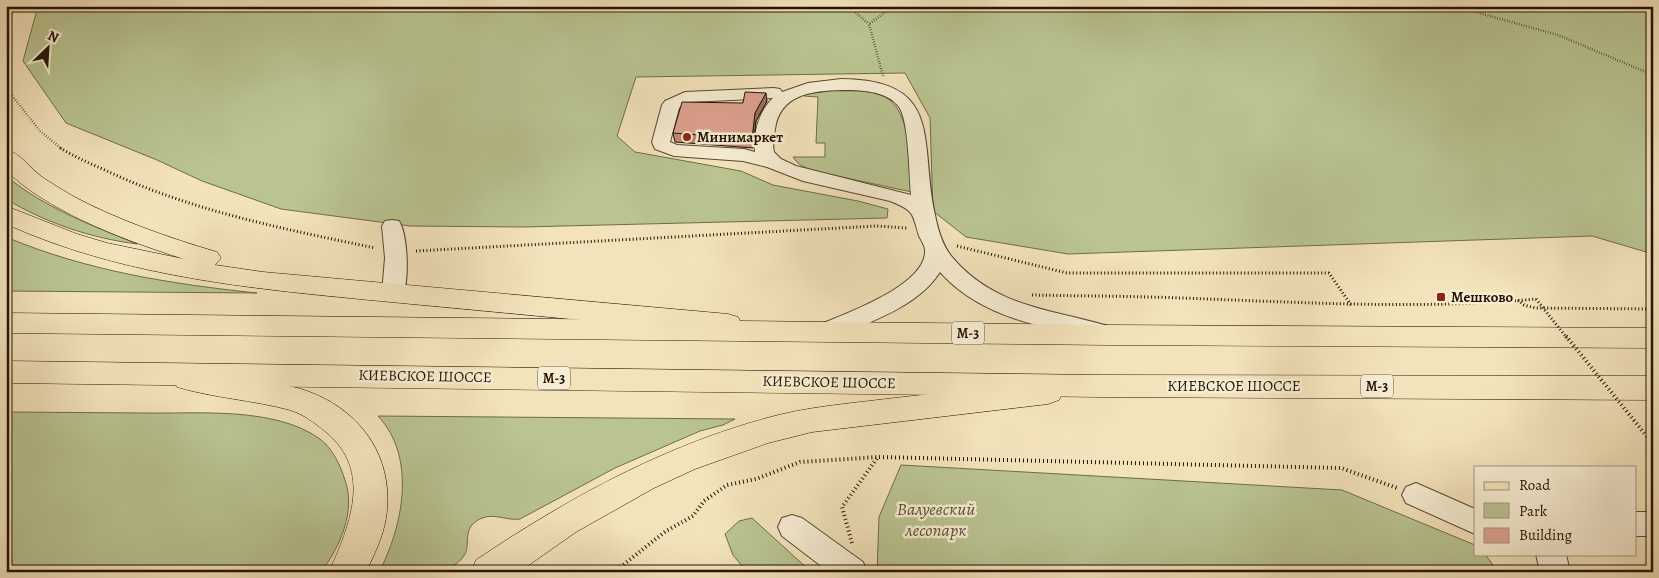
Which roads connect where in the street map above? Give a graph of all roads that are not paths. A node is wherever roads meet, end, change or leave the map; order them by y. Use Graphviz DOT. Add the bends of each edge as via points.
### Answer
graph roads {
  1 [pos="802,90"];
  2 [pos="6,156"];
  3 [pos="778,164"];
  4 [pos="6,214"];
  5 [pos="925,215"];
  6 [pos="392,226"];
  7 [pos="933,244"];
  8 [pos="358,290"];
  9 [pos="393,293"];
  10 [pos="6,323"];
  11 [pos="820,332"];
  12 [pos="1110,334"];
  13 [pos="1653,338"];
  14 [pos="6,372"];
  15 [pos="157,373"];
  16 [pos="1102,386"];
  17 [pos="1653,388"];
  18 [pos="1416,495"];
  19 [pos="1474,522"];
  20 [pos="1636,524"];
  21 [pos="1653,524"];
  22 [pos="792,527"];
  23 [pos="853,561"];
  24 [pos="347,572"];
  25 [pos="489,572"];
  1 -- 3 [label="street" via="777,104 768,119 764,153"];
  1 -- 3 [label="street" via="685,97 676,101 668,112 661,142 666,148 744,155"];
  1 -- 5 [label="street" via="852,84 885,91 902,100 914,130"];
  2 -- 8 [label="main road" via="48,192 94,217 217,260"];
  3 -- 5 [label="street" via="819,179 897,197 911,202"];
  4 -- 8 [label="main road" via="62,238 153,263 263,281"];
  5 -- 7 [label="street"];
  6 -- 9 [label="street" via="395,252"];
  7 -- 11 [label="street" via="929,272 914,287"];
  7 -- 12 [label="street" via="963,283 992,301"];
  8 -- 9 [label="main road"];
  9 -- 11 [label="main road"];
  10 -- 11 [label="main road, М-3"];
  11 -- 12 [label="main road, М-3"];
  12 -- 13 [label="main road, М-3"];
  14 -- 15 [label="main road, КИЕВСКОЕ ШОССЕ / М-3"];
  15 -- 16 [label="main road, КИЕВСКОЕ ШОССЕ / М-3"];
  15 -- 24 [label="main road" via="298,400 329,417 354,439 368,470 372,507 358,554"];
  16 -- 17 [label="main road, КИЕВСКОЕ ШОССЕ / М-3"];
  16 -- 25 [label="main road" via="793,423 702,451 631,483 586,508"];
  18 -- 19 [label="street"];
  20 -- 21 [label="street"];
  22 -- 23 [label="street"];
}
